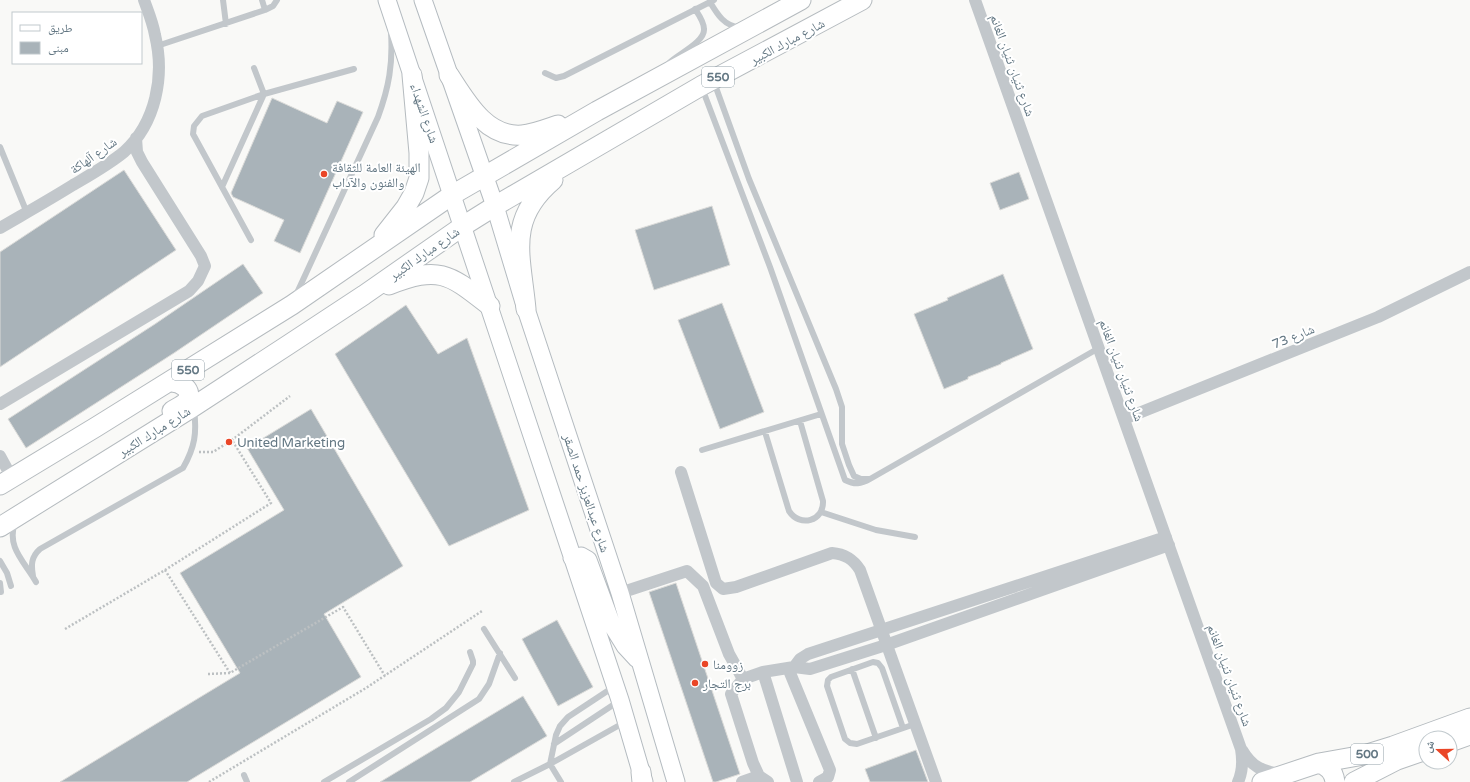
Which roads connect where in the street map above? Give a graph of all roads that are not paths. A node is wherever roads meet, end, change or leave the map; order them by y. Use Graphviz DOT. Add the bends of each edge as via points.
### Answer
graph roads {
  1 [pos="144,0"];
  2 [pos="224,0"];
  3 [pos="262,0"];
  4 [pos="277,0"];
  5 [pos="423,0"];
  6 [pos="801,0"];
  7 [pos="862,0"];
  8 [pos="975,0"];
  9 [pos="712,1"];
  10 [pos="388,4"];
  11 [pos="695,9"];
  12 [pos="265,10"];
  13 [pos="226,24"];
  14 [pos="756,24"];
  15 [pos="157,46"];
  16 [pos="254,68"];
  17 [pos="354,69"];
  18 [pos="544,73"];
  19 [pos="666,73"];
  20 [pos="412,75"];
  21 [pos="449,75"];
  22 [pos="707,83"];
  23 [pos="264,94"];
  24 [pos="597,111"];
  25 [pos="136,138"];
  26 [pos="0,146"];
  27 [pos="577,159"];
  28 [pos="485,176"];
  29 [pos="222,187"];
  30 [pos="452,196"];
  31 [pos="495,206"];
  32 [pos="27,212"];
  33 [pos="463,226"];
  34 [pos="0,228"];
  35 [pos="251,240"];
  36 [pos="373,251"];
  37 [pos="1470,272"];
  38 [pos="364,295"];
  39 [pos="292,305"];
  40 [pos="490,306"];
  41 [pos="526,309"];
  42 [pos="1099,348"];
  43 [pos="169,382"];
  44 [pos="0,404"];
  45 [pos="193,407"];
  46 [pos="821,414"];
  47 [pos="1124,419"];
  48 [pos="800,421"];
  49 [pos="765,432"];
  50 [pos="702,450"];
  51 [pos="0,456"];
  52 [pos="107,460"];
  53 [pos="680,472"];
  54 [pos="870,479"];
  55 [pos="6,482"];
  56 [pos="821,512"];
  57 [pos="18,516"];
  58 [pos="0,527"];
  59 [pos="915,537"];
  60 [pos="1167,541"];
  61 [pos="572,558"];
  62 [pos="0,561"];
  63 [pos="0,583"];
  64 [pos="11,586"];
  65 [pos="1,592"];
  66 [pos="620,593"];
  67 [pos="484,628"];
  68 [pos="881,631"];
  69 [pos="886,645"];
  70 [pos="470,652"];
  71 [pos="500,653"];
  72 [pos="642,664"];
  73 [pos="791,668"];
  74 [pos="852,669"];
  75 [pos="764,672"];
  76 [pos="515,678"];
  77 [pos="743,679"];
  78 [pos="618,693"];
  79 [pos="1470,718"];
  80 [pos="626,721"];
  81 [pos="915,724"];
  82 [pos="903,728"];
  83 [pos="1470,735"];
  84 [pos="876,738"];
  85 [pos="1458,739"];
  86 [pos="554,744"];
  87 [pos="1242,749"];
  88 [pos="1418,753"];
  89 [pos="1319,763"];
  90 [pos="550,764"];
  91 [pos="1283,774"];
  92 [pos="244,775"];
  93 [pos="642,778"];
  94 [pos="763,779"];
  95 [pos="247,782"];
  96 [pos="324,782"];
  97 [pos="349,782"];
  98 [pos="514,782"];
  99 [pos="561,782"];
  100 [pos="676,782"];
  101 [pos="742,782"];
  102 [pos="797,782"];
  103 [pos="819,782"];
  104 [pos="936,782"];
  105 [pos="1238,782"];
  106 [pos="1262,782"];
  107 [pos="1334,782"];
  108 [pos="1354,782"];
  1 -- 15 [label="street, شارع آلهاكة"];
  2 -- 13 [label="lane"];
  3 -- 12 [label="lane"];
  4 -- 12 [label="lane" via="273,6"];
  5 -- 21 [label="main road"];
  6 -- 14 [label="main road, 550"];
  7 -- 22 [label="main road, شارع مبارك الكبير / 550"];
  8 -- 42 [label="street, شارع ثنيان ثنيان الغانم"];
  9 -- 11 [label="lane"];
  9 -- 14 [label="lane" via="718,15 728,24 737,27"];
  10 -- 20 [label="main road, شارع الشهداء"];
  10 -- 39 [label="lane" via="392,51 385,99"];
  11 -- 18 [label="lane" via="564,76 556,78"];
  11 -- 19 [label="lane" via="703,23 703,35 670,62"];
  12 -- 13 [label="lane"];
  13 -- 15 [label="lane"];
  14 -- 19 [label="main road, 550"];
  15 -- 25 [label="street, شارع آلهاكة" via="159,80 155,101 147,121"];
  16 -- 23 [label="lane"];
  17 -- 23 [label="lane"];
  19 -- 24 [label="main road, 550"];
  20 -- 30 [label="main road, شارع الشهداء"];
  20 -- 36 [label="main road" via="419,154 417,185 406,207"];
  21 -- 24 [label="main road" via="486,123 494,130 507,135 530,134"];
  21 -- 28 [label="main road"];
  22 -- 27 [label="main road, شارع مبارك الكبير / 550"];
  22 -- 46 [label="lane"];
  22 -- 54 [label="lane" via="836,390 842,407 842,444 849,465 854,476"];
  23 -- 29 [label="lane"];
  23 -- 29 [label="lane" via="202,116 194,126 193,134"];
  24 -- 28 [label="main road, 550"];
  25 -- 32 [label="street, شارع آلهاكة" via="103,167"];
  25 -- 44 [label="street" via="137,152 142,162 201,256 205,266 198,281 189,291"];
  26 -- 32 [label="lane"];
  27 -- 31 [label="main road, شارع مبارك الكبير / 550"];
  27 -- 41 [label="main road" via="538,195 522,221 520,247"];
  28 -- 30 [label="main road, 550"];
  28 -- 31 [label="main road"];
  29 -- 35 [label="lane"];
  30 -- 33 [label="main road, شارع الشهداء"];
  30 -- 36 [label="main road, 550"];
  31 -- 33 [label="main road, شارع مبارك الكبير / 550"];
  31 -- 41 [label="main road, شارع عبدالعزيز حمد الصقر"];
  32 -- 34 [label="street, شارع آلهاكة"];
  33 -- 38 [label="main road, شارع مبارك الكبير / 550"];
  33 -- 40 [label="main road"];
  36 -- 39 [label="main road, 550"];
  37 -- 47 [label="street, شارع 73" via="1378,317"];
  38 -- 40 [label="main road" via="410,277 423,274 438,275 461,284"];
  38 -- 45 [label="main road, شارع مبارك الكبير / 550"];
  39 -- 43 [label="main road, 550"];
  40 -- 61 [label="main road"];
  41 -- 66 [label="main road, شارع عبدالعزيز حمد الصقر"];
  42 -- 47 [label="street, شارع ثنيان ثنيان الغانم"];
  42 -- 54 [label="lane"];
  43 -- 52 [label="main road" via="179,383 185,387 188,393 186,402 126,440"];
  43 -- 55 [label="main road, 550"];
  45 -- 52 [label="main road, شارع مبارك الكبير / 550"];
  45 -- 57 [label="lane" via="196,427 191,451 183,468 40,549 32,561 34,579 12,542 13,528"];
  46 -- 48 [label="lane"];
  46 -- 54 [label="lane" via="845,480 860,484"];
  47 -- 60 [label="street, شارع ثنيان ثنيان الغانم"];
  48 -- 49 [label="lane"];
  48 -- 56 [label="lane" via="823,501"];
  49 -- 50 [label="lane"];
  49 -- 56 [label="lane" via="791,514 796,519 806,521"];
  51 -- 55 [label="street"];
  52 -- 57 [label="main road, شارع مبارك الكبير / 550"];
  53 -- 68 [label="street" via="716,583 723,589 736,587 824,555 841,554 849,557 860,570"];
  56 -- 59 [label="lane" via="870,528"];
  57 -- 58 [label="main road, شارع مبارك الكبير / 550"];
  60 -- 68 [label="street"];
  60 -- 69 [label="street"];
  60 -- 87 [label="street, شارع ثنيان ثنيان الغانم"];
  61 -- 72 [label="main road" via="581,556 588,560 612,625 625,646"];
  61 -- 78 [label="main road"];
  62 -- 64 [label="lane"];
  63 -- 65 [label="lane"];
  66 -- 72 [label="main road, شارع عبدالعزيز حمد الصقر"];
  66 -- 77 [label="street" via="687,571 703,586 729,654"];
  67 -- 71 [label="lane"];
  68 -- 69 [label="street"];
  68 -- 73 [label="street" via="808,654"];
  69 -- 73 [label="street" via="810,669"];
  69 -- 81 [label="street"];
  70 -- 96 [label="lane" via="473,661 469,674 446,708"];
  71 -- 76 [label="lane"];
  71 -- 97 [label="lane" via="489,684 479,699"];
  72 -- 100 [label="main road, شارع عبدالعزيز حمد الصقر"];
  73 -- 75 [label="street"];
  73 -- 103 [label="street" via="830,770 828,777"];
  74 -- 82 [label="lane" via="873,662 880,666"];
  74 -- 84 [label="lane"];
  74 -- 84 [label="lane" via="831,677 827,686 845,739 857,744"];
  75 -- 77 [label="street"];
  75 -- 102 [label="street"];
  77 -- 94 [label="street" via="731,694 753,763"];
  78 -- 80 [label="main road"];
  78 -- 86 [label="lane"];
  78 -- 86 [label="lane" via="568,717 557,730"];
  79 -- 89 [label="main road, 500" via="1364,755"];
  80 -- 90 [label="lane"];
  80 -- 93 [label="main road"];
  81 -- 82 [label="lane"];
  81 -- 104 [label="street"];
  82 -- 84 [label="lane"];
  83 -- 85 [label="main road"];
  86 -- 90 [label="lane"];
  87 -- 91 [label="street" via="1248,760 1257,768"];
  87 -- 105 [label="street" via="1242,773"];
  88 -- 108 [label="main road, 500" via="1397,760"];
  89 -- 91 [label="main road, 500"];
  89 -- 107 [label="main road" via="1333,773"];
  90 -- 98 [label="lane"];
  90 -- 99 [label="lane"];
  91 -- 106 [label="main road, 500"];
  92 -- 95 [label="lane"];
  94 -- 101 [label="street"];
}
